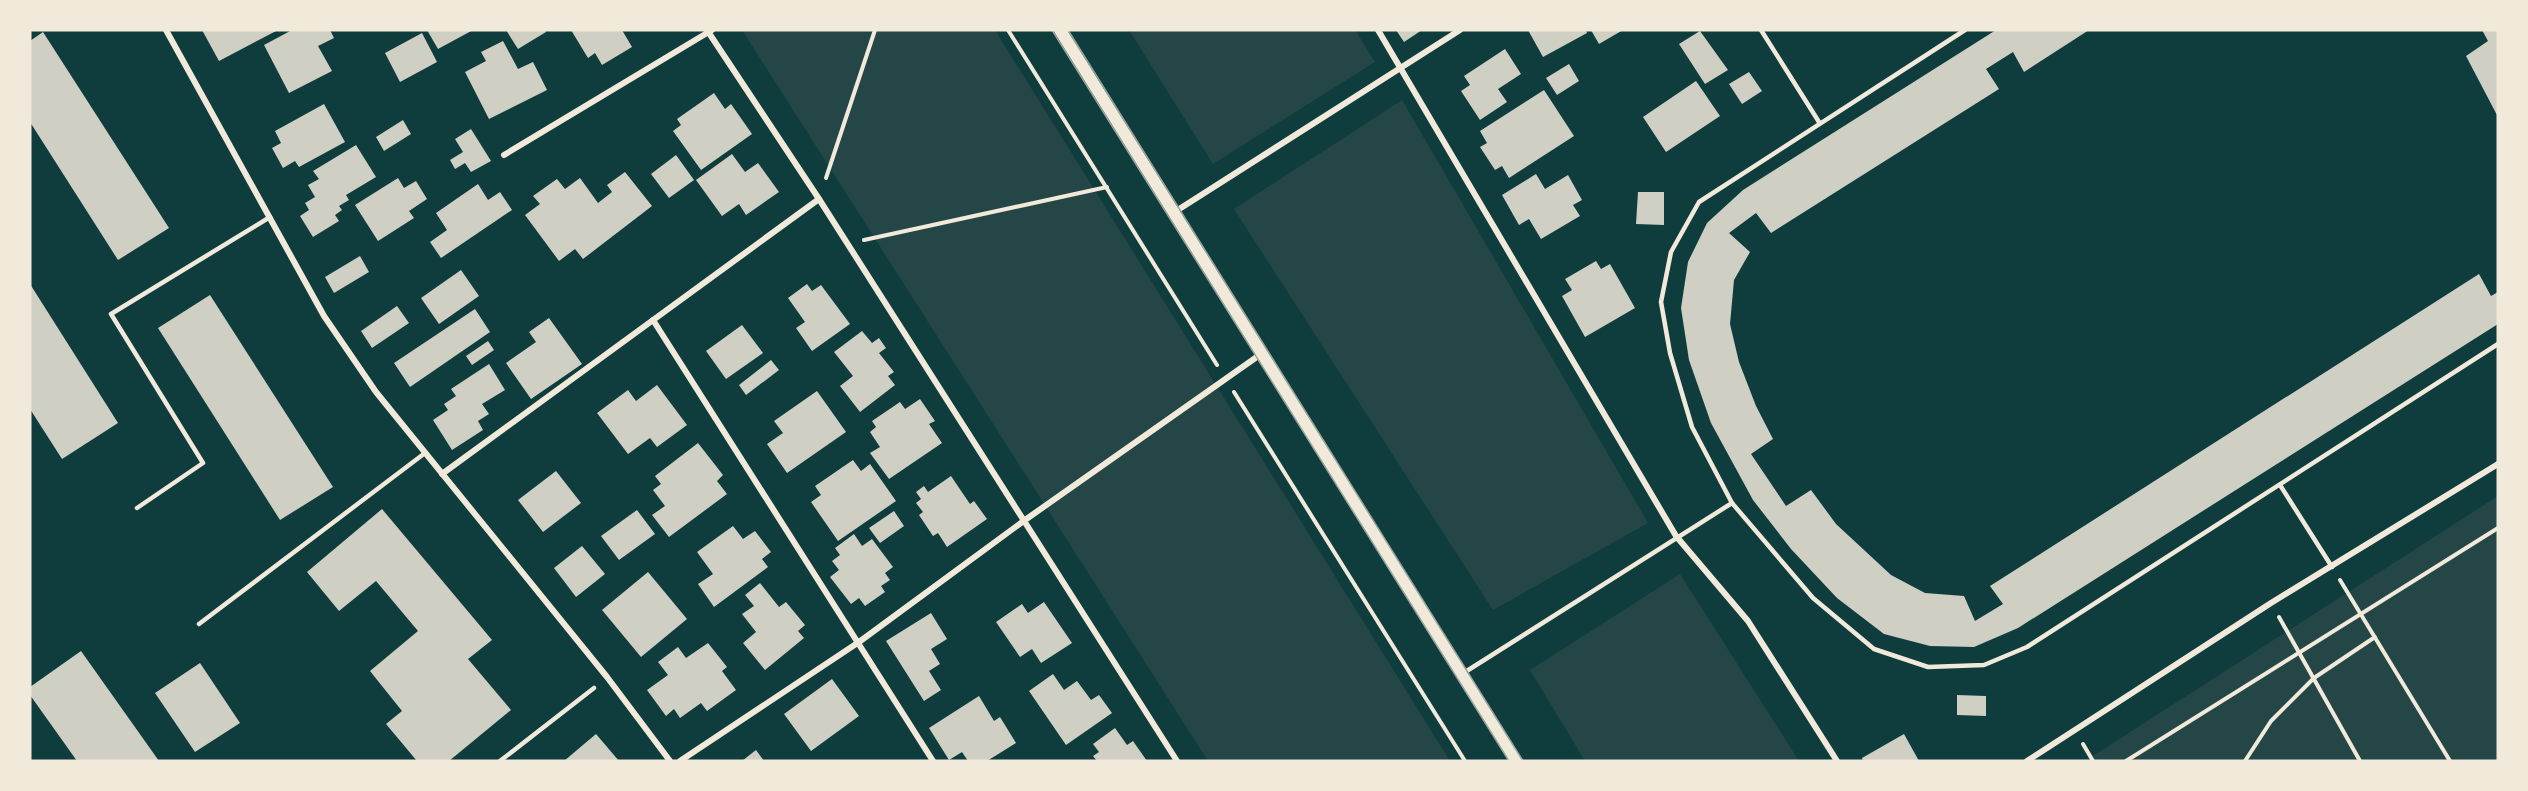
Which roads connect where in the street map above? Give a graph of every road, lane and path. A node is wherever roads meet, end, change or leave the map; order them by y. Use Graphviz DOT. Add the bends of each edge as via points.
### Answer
graph roads {
  1 [pos="166,30"];
  2 [pos="874,30"];
  3 [pos="1008,30"];
  4 [pos="1060,30"];
  5 [pos="1378,30"];
  6 [pos="1460,30"];
  7 [pos="1761,30"];
  8 [pos="1965,30"];
  9 [pos="709,31"];
  10 [pos="1401,67"];
  11 [pos="1819,122"];
  12 [pos="504,155"];
  13 [pos="1107,187"];
  14 [pos="819,199"];
  15 [pos="1173,213"];
  16 [pos="270,217"];
  17 [pos="845,244"];
  18 [pos="653,320"];
  19 [pos="2498,344"];
  20 [pos="1261,354"];
  21 [pos="1225,378"];
  22 [pos="424,453"];
  23 [pos="2498,464"];
  24 [pos="442,474"];
  25 [pos="2280,485"];
  26 [pos="1732,503"];
  27 [pos="137,508"];
  28 [pos="1025,520"];
  29 [pos="2498,528"];
  30 [pos="1676,536"];
  31 [pos="2331,567"];
  32 [pos="2271,603"];
  33 [pos="2361,614"];
  34 [pos="199,624"];
  35 [pos="2375,637"];
  36 [pos="859,642"];
  37 [pos="2300,652"];
  38 [pos="1462,674"];
  39 [pos="2314,678"];
  40 [pos="594,688"];
  41 [pos="500,761"];
  42 [pos="670,761"];
  43 [pos="680,761"];
  44 [pos="933,761"];
  45 [pos="1177,761"];
  46 [pos="1465,761"];
  47 [pos="1516,761"];
  48 [pos="1837,761"];
  49 [pos="2027,761"];
  50 [pos="2126,761"];
  51 [pos="2245,761"];
  52 [pos="2360,761"];
  53 [pos="2450,761"];
  1 -- 16 [label="street"];
  2 -- 14 [label="path"];
  3 -- 13 [label="path"];
  4 -- 15 [label="main road"];
  5 -- 10 [label="street"];
  6 -- 10 [label="street"];
  7 -- 11 [label="lane"];
  8 -- 11 [label="lane"];
  9 -- 12 [label="street"];
  9 -- 14 [label="street"];
  10 -- 15 [label="street"];
  10 -- 30 [label="street"];
  11 -- 26 [label="lane" via="1699,201 1671,252 1661,302 1670,353 1692,427"];
  13 -- 17 [label="path"];
  13 -- 21 [label="path"];
  14 -- 17 [label="street"];
  14 -- 18 [label="street"];
  15 -- 20 [label="main road"];
  16 -- 22 [label="street" via="324,316"];
  16 -- 27 [label="lane" via="111,314 203,463"];
  17 -- 28 [label="street"];
  18 -- 24 [label="street"];
  18 -- 36 [label="street"];
  19 -- 25 [label="lane"];
  20 -- 21 [label="street"];
  20 -- 38 [label="main road"];
  21 -- 28 [label="street"];
  21 -- 46 [label="path"];
  22 -- 24 [label="street"];
  22 -- 34 [label="lane"];
  23 -- 31 [label="street"];
  24 -- 42 [label="street"];
  25 -- 26 [label="lane" via="2027,647 1984,665 1928,667 1874,650 1812,598"];
  25 -- 31 [label="lane"];
  26 -- 30 [label="lane"];
  28 -- 36 [label="street"];
  28 -- 45 [label="street"];
  29 -- 33 [label="path"];
  30 -- 38 [label="lane"];
  30 -- 48 [label="street" via="1748,621"];
  31 -- 32 [label="street"];
  31 -- 33 [label="path"];
  32 -- 37 [label="path"];
  32 -- 49 [label="street"];
  33 -- 35 [label="path"];
  33 -- 37 [label="path"];
  35 -- 39 [label="path"];
  35 -- 53 [label="path"];
  36 -- 43 [label="street"];
  36 -- 44 [label="street"];
  37 -- 39 [label="path"];
  37 -- 50 [label="path"];
  38 -- 47 [label="main road"];
  39 -- 51 [label="path" via="2271,721"];
  39 -- 52 [label="path"];
  40 -- 41 [label="lane"];
}
